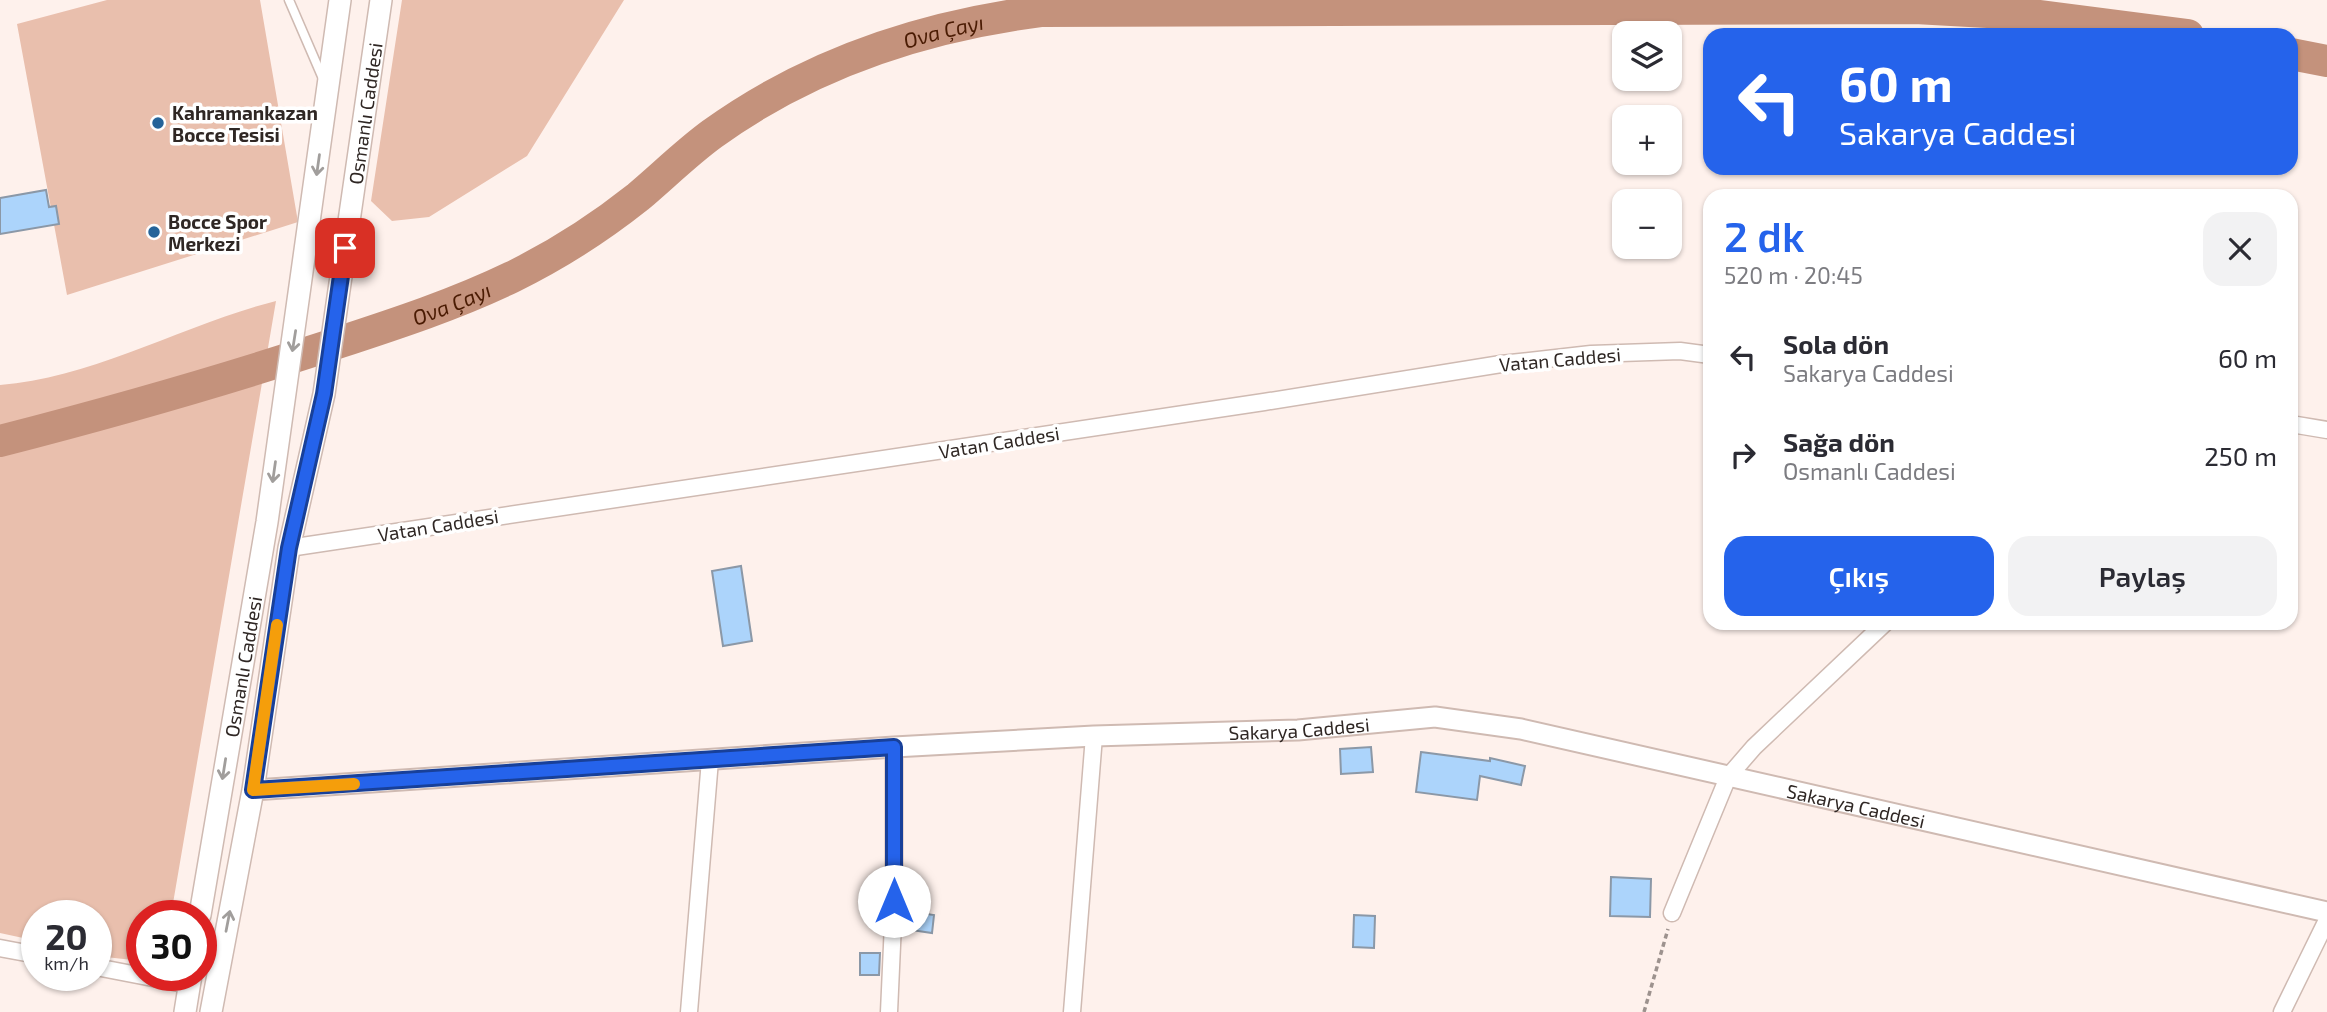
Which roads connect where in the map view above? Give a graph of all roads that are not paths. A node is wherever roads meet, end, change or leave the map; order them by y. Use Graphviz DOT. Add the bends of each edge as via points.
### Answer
graph roads {
  1 [pos="289,0"];
  2 [pos="341,0"];
  3 [pos="381,0"];
  4 [pos="328,92"];
  5 [pos="1703,354"];
  6 [pos="2298,425"];
  7 [pos="2327,430"];
  8 [pos="289,548"];
  9 [pos="1878,630"];
  10 [pos="1094,736"];
  11 [pos="894,747"];
  12 [pos="710,760"];
  13 [pos="1728,776"];
  14 [pos="253,790"];
  15 [pos="202,900"];
  16 [pos="2327,912"];
  17 [pos="1672,913"];
  18 [pos="2327,920"];
  19 [pos="0,948"];
  20 [pos="21,952"];
  21 [pos="188,991"];
  22 [pos="185,1012"];
  23 [pos="211,1012"];
  24 [pos="689,1012"];
  25 [pos="889,1012"];
  26 [pos="1072,1012"];
  27 [pos="2282,1012"];
  1 -- 4 [label="lane"];
  2 -- 4 [label="main road, Osmanlı Caddesi"];
  3 -- 8 [label="main road, Osmanlı Caddesi" via="324,394"];
  4 -- 15 [label="main road, Osmanlı Caddesi, one-way" via="284,405"];
  5 -- 8 [label="street, Vatan Caddesi" via="1591,354 1501,364"];
  6 -- 7 [label="street"];
  8 -- 14 [label="main road, Osmanlı Caddesi"];
  9 -- 13 [label="street"];
  10 -- 11 [label="street, Sakarya Caddesi"];
  10 -- 13 [label="street, Sakarya Caddesi" via="1298,730 1435,717 1521,729"];
  10 -- 26 [label="street"];
  11 -- 12 [label="street, Sakarya Caddesi"];
  11 -- 25 [label="street"];
  12 -- 14 [label="street, Sakarya Caddesi"];
  12 -- 24 [label="street"];
  13 -- 16 [label="street, Sakarya Caddesi"];
  13 -- 17 [label="street"];
  23 -- 14 [label="main road, Osmanlı Caddesi, one-way"];
  18 -- 27 [label="street"];
  19 -- 20 [label="street"];
  21 -- 22 [label="main road"];
}
